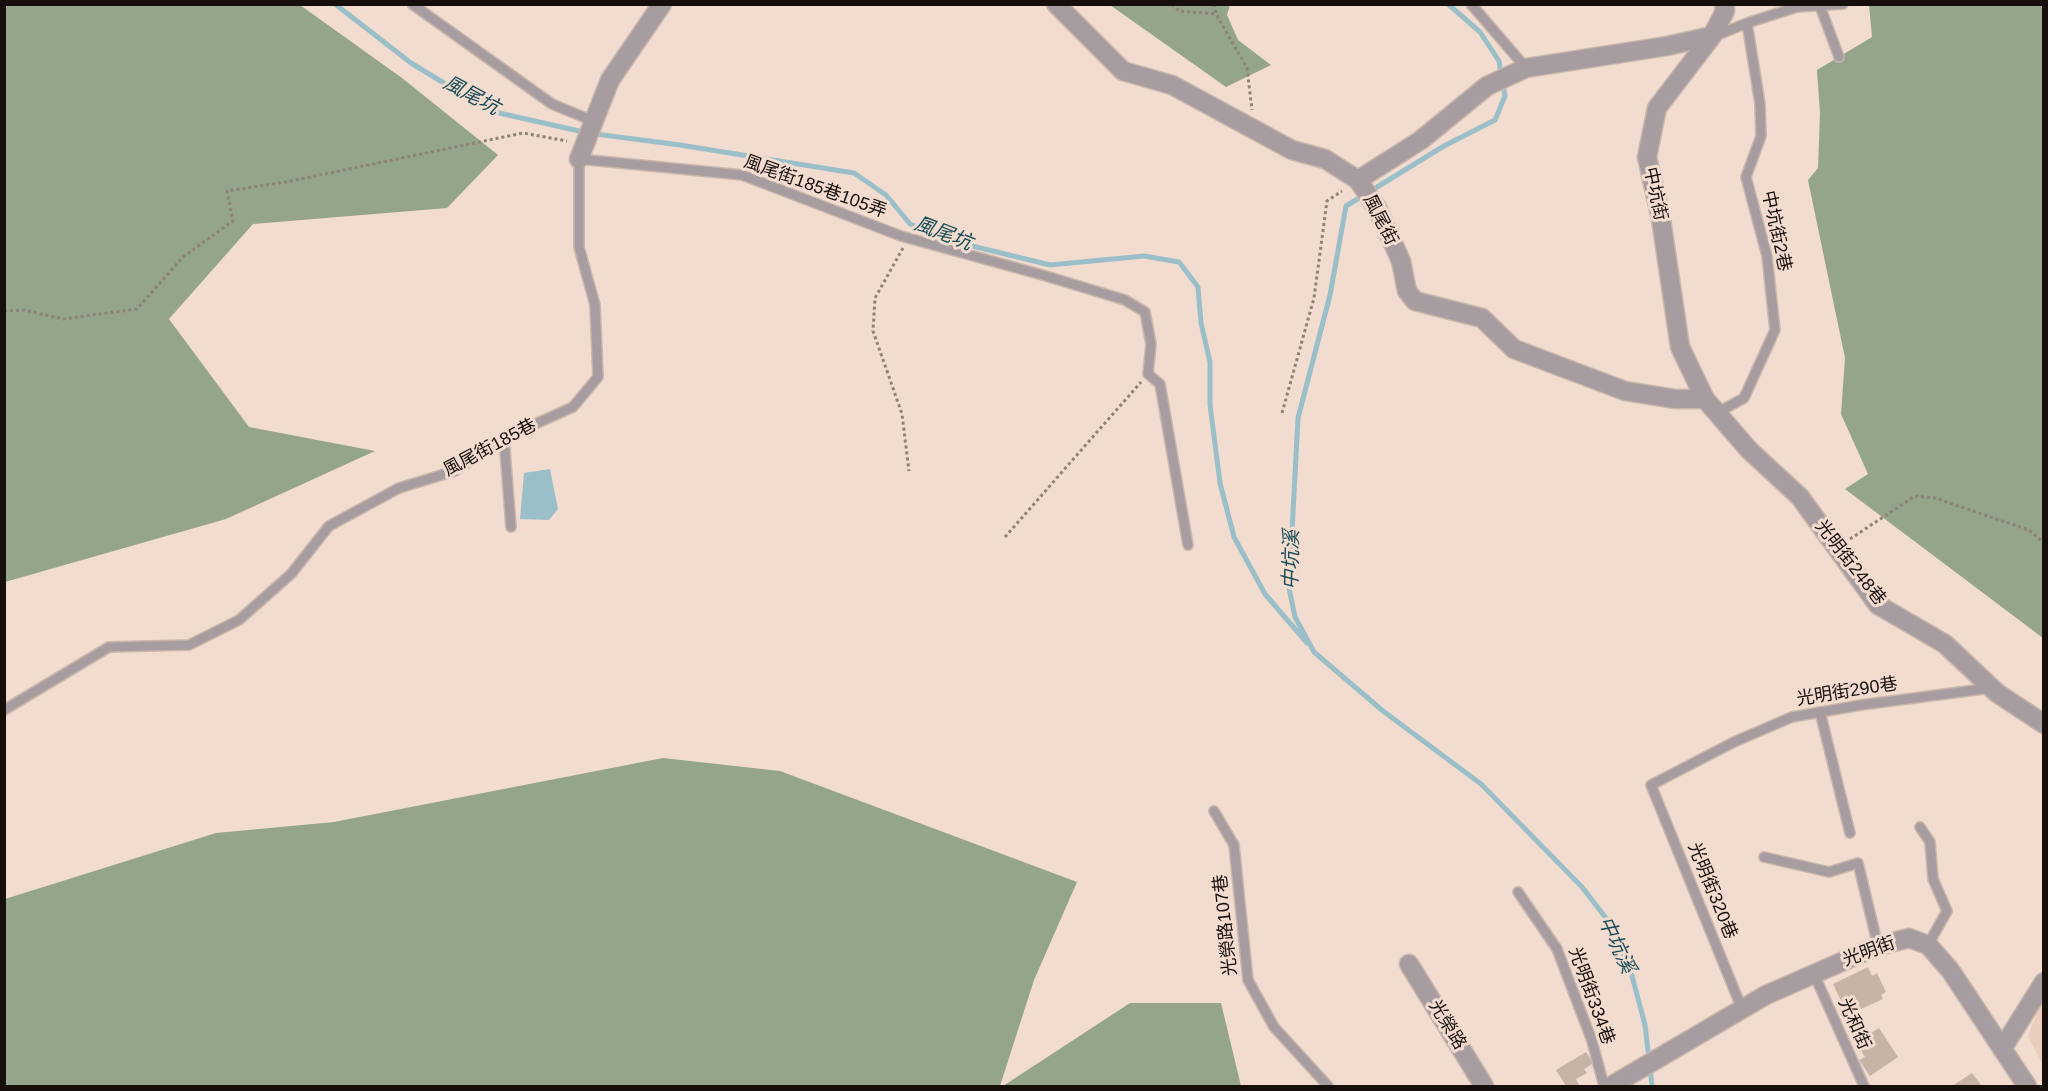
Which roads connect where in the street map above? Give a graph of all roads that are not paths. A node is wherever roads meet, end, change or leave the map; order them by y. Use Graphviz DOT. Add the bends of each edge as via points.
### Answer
graph roads {
  1 [pos="412,4"];
  2 [pos="662,4"];
  3 [pos="1056,4"];
  4 [pos="1471,4"];
  5 [pos="1843,4"];
  6 [pos="1820,6"];
  7 [pos="1729,7"];
  8 [pos="1747,23"];
  9 [pos="1712,36"];
  10 [pos="1839,57"];
  11 [pos="1526,68"];
  12 [pos="593,121"];
  13 [pos="579,159"];
  14 [pos="1358,180"];
  15 [pos="1705,399"];
  16 [pos="504,438"];
  17 [pos="512,527"];
  18 [pos="1188,545"];
  19 [pos="1991,688"];
  20 [pos="4,710"];
  21 [pos="1820,712"];
  22 [pos="2043,724"];
  23 [pos="1651,785"];
  24 [pos="1214,811"];
  25 [pos="1920,827"];
  26 [pos="1850,833"];
  27 [pos="1764,857"];
  28 [pos="1518,892"];
  29 [pos="1928,945"];
  30 [pos="1878,946"];
  31 [pos="1409,964"];
  32 [pos="1814,974"];
  33 [pos="2043,982"];
  34 [pos="1742,1009"];
  35 [pos="2002,1049"];
  36 [pos="1328,1086"];
  37 [pos="1484,1086"];
  38 [pos="1604,1086"];
  39 [pos="1611,1086"];
  40 [pos="1864,1086"];
  41 [pos="2027,1086"];
  1 -- 12 [label="lane" via="552,104"];
  2 -- 12 [label="street" via="610,80"];
  3 -- 14 [label="street, 風尾街" via="1124,71 1172,85 1292,150 1324,159"];
  4 -- 11 [label="lane"];
  5 -- 6 [label="lane"];
  6 -- 8 [label="lane" via="1797,7"];
  6 -- 10 [label="lane"];
  7 -- 9 [label="street, 中坑街"];
  8 -- 9 [label="lane"];
  8 -- 15 [label="lane, 中坑街2巷" via="1761,135 1746,177 1767,256 1775,330 1744,398 1722,410"];
  9 -- 11 [label="street"];
  9 -- 15 [label="street, 中坑街" via="1657,108 1647,157 1661,219 1680,347"];
  11 -- 14 [label="street" via="1487,86 1421,140"];
  12 -- 13 [label="street"];
  13 -- 16 [label="lane, 風尾街185巷" via="579,248 595,305 598,378 573,407"];
  13 -- 18 [label="lane, 風尾街185巷105弄" via="742,175 908,238 1125,300 1145,312 1150,344 1148,374 1160,384"];
  14 -- 15 [label="street, 風尾街" via="1377,208 1401,261 1407,291 1415,301 1482,318 1514,349 1625,391 1674,399"];
  15 -- 19 [label="street, 光明街248巷" via="1749,450 1800,497 1878,605 1945,644"];
  16 -- 17 [label="lane"];
  16 -- 20 [label="lane, 風尾街185巷" via="455,471 399,488 329,526 291,574 239,620 189,645 110,647"];
  19 -- 21 [label="lane, 光明街290巷"];
  19 -- 22 [label="street, 光明街248巷"];
  21 -- 23 [label="lane, 光明街290巷" via="1792,717 1734,742"];
  21 -- 26 [label="lane"];
  23 -- 34 [label="lane, 光明街320巷"];
  24 -- 36 [label="lane, 光榮路107巷" via="1234,845 1248,980 1274,1027"];
  25 -- 29 [label="lane" via="1930,842 1933,879 1947,911"];
  27 -- 30 [label="lane" via="1830,872 1858,862"];
  28 -- 38 [label="lane, 光明街334巷" via="1557,949 1592,1041"];
  29 -- 30 [label="street, 光明街" via="1909,938"];
  29 -- 35 [label="street" via="1950,970"];
  30 -- 32 [label="street, 光明街"];
  31 -- 37 [label="street, 光榮路"];
  32 -- 34 [label="street, 光明街"];
  32 -- 40 [label="lane, 光和街"];
  33 -- 35 [label="street"];
  34 -- 39 [label="street, 光明街"];
  35 -- 41 [label="street"];
}
